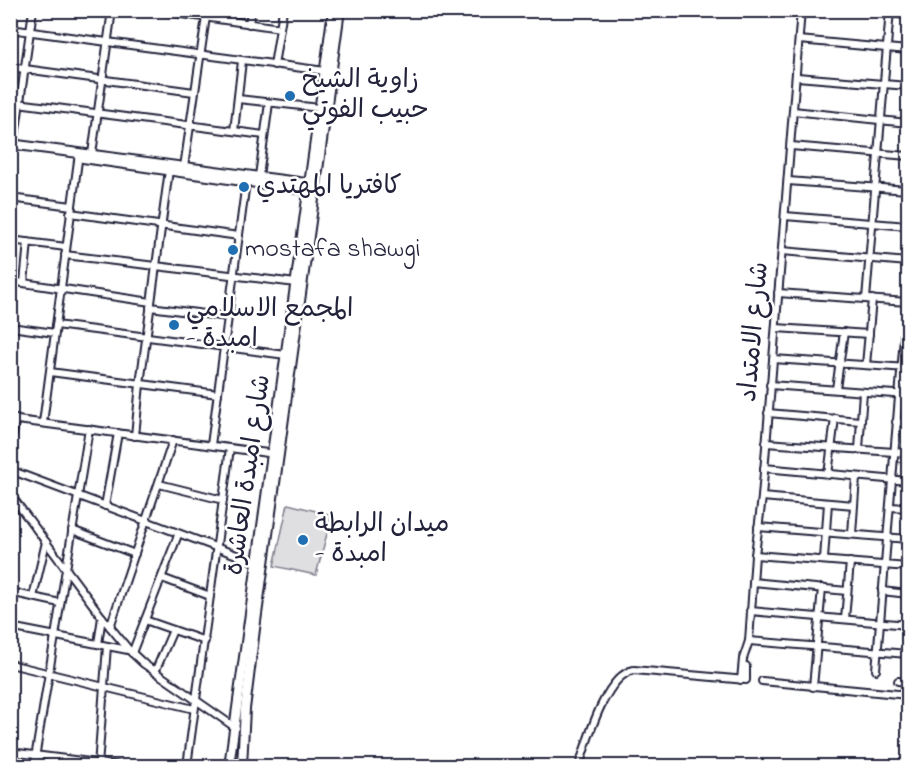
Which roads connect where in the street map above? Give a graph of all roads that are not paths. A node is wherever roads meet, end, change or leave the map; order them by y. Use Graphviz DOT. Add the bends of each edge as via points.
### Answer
graph roads {
  1 [pos="33,10"];
  2 [pos="112,10"];
  3 [pos="154,10"];
  4 [pos="251,10"];
  5 [pos="283,10"];
  6 [pos="333,10"];
  7 [pos="340,10"];
  8 [pos="801,10"];
  9 [pos="854,10"];
  10 [pos="890,12"];
  11 [pos="206,14"];
  12 [pos="909,15"];
  13 [pos="249,24"];
  14 [pos="280,28"];
  15 [pos="10,29"];
  16 [pos="29,32"];
  17 [pos="799,40"];
  18 [pos="108,42"];
  19 [pos="887,48"];
  20 [pos="909,50"];
  21 [pos="200,56"];
  22 [pos="242,61"];
  23 [pos="274,65"];
  24 [pos="10,67"];
  25 [pos="25,69"];
  26 [pos="325,71"];
  27 [pos="797,76"];
  28 [pos="102,80"];
  29 [pos="884,84"];
  30 [pos="909,86"];
  31 [pos="194,92"];
  32 [pos="238,99"];
  33 [pos="10,102"];
  34 [pos="20,103"];
  35 [pos="269,103"];
  36 [pos="320,108"];
  37 [pos="793,111"];
  38 [pos="97,114"];
  39 [pos="880,119"];
  40 [pos="909,123"];
  41 [pos="189,126"];
  42 [pos="234,131"];
  43 [pos="264,135"];
  44 [pos="12,146"];
  45 [pos="791,146"];
  46 [pos="92,154"];
  47 [pos="878,154"];
  48 [pos="79,155"];
  49 [pos="909,156"];
  50 [pos="148,164"];
  51 [pos="184,166"];
  52 [pos="169,170"];
  53 [pos="259,176"];
  54 [pos="788,181"];
  55 [pos="246,182"];
  56 [pos="312,187"];
  57 [pos="874,188"];
  58 [pos="909,190"];
  59 [pos="10,198"];
  60 [pos="71,209"];
  61 [pos="785,216"];
  62 [pos="872,223"];
  63 [pos="161,226"];
  64 [pos="909,226"];
  65 [pos="239,236"];
  66 [pos="10,240"];
  67 [pos="28,242"];
  68 [pos="66,247"];
  69 [pos="782,251"];
  70 [pos="65,255"];
  71 [pos="870,259"];
  72 [pos="909,262"];
  73 [pos="155,266"];
  74 [pos="233,276"];
  75 [pos="10,281"];
  76 [pos="24,283"];
  77 [pos="296,283"];
  78 [pos="60,289"];
  79 [pos="778,293"];
  80 [pos="869,299"];
  81 [pos="908,302"];
  82 [pos="151,304"];
  83 [pos="228,318"];
  84 [pos="56,325"];
  85 [pos="11,327"];
  86 [pos="776,328"];
  87 [pos="844,332"];
  88 [pos="10,333"];
  89 [pos="55,333"];
  90 [pos="868,334"];
  91 [pos="146,337"];
  92 [pos="907,337"];
  93 [pos="224,347"];
  94 [pos="286,355"];
  95 [pos="773,359"];
  96 [pos="840,363"];
  97 [pos="866,365"];
  98 [pos="905,368"];
  99 [pos="50,372"];
  100 [pos="140,384"];
  101 [pos="770,385"];
  102 [pos="836,389"];
  103 [pos="863,392"];
  104 [pos="218,394"];
  105 [pos="899,395"];
  106 [pos="909,395"];
  107 [pos="768,413"];
  108 [pos="835,418"];
  109 [pos="13,419"];
  110 [pos="860,421"];
  111 [pos="896,422"];
  112 [pos="43,423"];
  113 [pos="909,423"];
  114 [pos="89,429"];
  115 [pos="118,433"];
  116 [pos="135,436"];
  117 [pos="173,440"];
  118 [pos="766,443"];
  119 [pos="211,445"];
  120 [pos="831,447"];
  121 [pos="230,448"];
  122 [pos="10,449"];
  123 [pos="859,449"];
  124 [pos="894,452"];
  125 [pos="909,453"];
  126 [pos="275,455"];
  127 [pos="764,468"];
  128 [pos="10,470"];
  129 [pos="828,475"];
  130 [pos="856,477"];
  131 [pos="892,479"];
  132 [pos="909,481"];
  133 [pos="159,484"];
  134 [pos="10,494"];
  135 [pos="79,496"];
  136 [pos="762,497"];
  137 [pos="223,500"];
  138 [pos="828,503"];
  139 [pos="854,505"];
  140 [pos="105,506"];
  141 [pos="890,507"];
  142 [pos="909,508"];
  143 [pos="146,523"];
  144 [pos="758,527"];
  145 [pos="72,530"];
  146 [pos="825,532"];
  147 [pos="852,534"];
  148 [pos="178,535"];
  149 [pos="887,538"];
  150 [pos="909,539"];
  151 [pos="46,542"];
  152 [pos="216,549"];
  153 [pos="135,554"];
  154 [pos="755,555"];
  155 [pos="824,559"];
  156 [pos="850,561"];
  157 [pos="258,563"];
  158 [pos="885,565"];
  159 [pos="909,567"];
  160 [pos="66,568"];
  161 [pos="162,578"];
  162 [pos="753,582"];
  163 [pos="822,588"];
  164 [pos="847,591"];
  165 [pos="882,591"];
  166 [pos="10,592"];
  167 [pos="909,594"];
  168 [pos="210,596"];
  169 [pos="33,597"];
  170 [pos="60,603"];
  171 [pos="750,611"];
  172 [pos="102,617"];
  173 [pos="819,617"];
  174 [pos="845,619"];
  175 [pos="145,620"];
  176 [pos="880,622"];
  177 [pos="909,625"];
  178 [pos="10,627"];
  179 [pos="110,627"];
  180 [pos="173,630"];
  181 [pos="55,636"];
  182 [pos="205,641"];
  183 [pos="749,641"];
  184 [pos="98,644"];
  185 [pos="107,646"];
  186 [pos="816,646"];
  187 [pos="878,651"];
  188 [pos="130,652"];
  189 [pos="909,654"];
  190 [pos="10,664"];
  191 [pos="876,670"];
  192 [pos="155,672"];
  193 [pos="49,673"];
  194 [pos="762,681"];
  195 [pos="898,681"];
  196 [pos="909,682"];
  197 [pos="104,687"];
  198 [pos="813,687"];
  199 [pos="909,695"];
  200 [pos="195,700"];
  201 [pos="194,708"];
  202 [pos="236,728"];
  203 [pos="10,742"];
  204 [pos="13,752"];
  205 [pos="35,755"];
  206 [pos="98,765"];
  207 [pos="36,766"];
  208 [pos="122,766"];
  209 [pos="187,766"];
  210 [pos="230,766"];
  211 [pos="242,766"];
  212 [pos="579,766"];
  1 -- 16 [label="street"];
  2 -- 18 [label="street"];
  3 -- 11 [label="street"];
  4 -- 13 [label="street"];
  5 -- 14 [label="street"];
  6 -- 26 [label="main road, شارع امبدة العاشرة"];
  7 -- 56 [label="main road, شارع امبدة العاشرة"];
  8 -- 17 [label="street, شارع الامتداد"];
  9 -- 10 [label="street"];
  10 -- 12 [label="street"];
  10 -- 19 [label="street"];
  11 -- 13 [label="street"];
  11 -- 21 [label="street"];
  13 -- 14 [label="street"];
  14 -- 23 [label="street"];
  15 -- 16 [label="street"];
  16 -- 18 [label="street"];
  16 -- 25 [label="street"];
  17 -- 19 [label="street"];
  17 -- 27 [label="street, شارع الامتداد"];
  18 -- 21 [label="street"];
  18 -- 28 [label="street"];
  19 -- 20 [label="street"];
  19 -- 29 [label="street"];
  21 -- 22 [label="street"];
  21 -- 31 [label="street"];
  22 -- 23 [label="street"];
  22 -- 32 [label="street"];
  23 -- 26 [label="street"];
  24 -- 25 [label="street"];
  25 -- 28 [label="street"];
  25 -- 34 [label="street"];
  26 -- 36 [label="main road, شارع امبدة العاشرة"];
  27 -- 29 [label="street"];
  27 -- 37 [label="street, شارع الامتداد"];
  28 -- 31 [label="street"];
  28 -- 38 [label="street"];
  29 -- 30 [label="street"];
  29 -- 39 [label="street"];
  31 -- 41 [label="street"];
  32 -- 35 [label="street"];
  32 -- 42 [label="street"];
  33 -- 34 [label="street"];
  34 -- 38 [label="street"];
  34 -- 44 [label="street"];
  35 -- 36 [label="street"];
  35 -- 43 [label="street"];
  36 -- 56 [label="main road, شارع امبدة العاشرة"];
  37 -- 39 [label="street"];
  37 -- 45 [label="street, شارع الامتداد"];
  38 -- 41 [label="street"];
  38 -- 46 [label="street"];
  39 -- 40 [label="street"];
  39 -- 47 [label="street"];
  41 -- 42 [label="street"];
  41 -- 51 [label="street"];
  42 -- 43 [label="street"];
  43 -- 53 [label="street"];
  44 -- 48 [label="main road"];
  45 -- 47 [label="street"];
  45 -- 54 [label="street, شارع الامتداد"];
  46 -- 48 [label="main road"];
  46 -- 50 [label="main road"];
  47 -- 49 [label="street"];
  47 -- 57 [label="street"];
  48 -- 50 [label="main road"];
  48 -- 60 [label="street"];
  50 -- 51 [label="main road"];
  50 -- 52 [label="main road"];
  51 -- 53 [label="main road"];
  52 -- 55 [label="main road"];
  52 -- 63 [label="street"];
  53 -- 56 [label="main road"];
  54 -- 57 [label="street"];
  54 -- 61 [label="street, شارع الامتداد"];
  55 -- 56 [label="main road"];
  55 -- 65 [label="street"];
  56 -- 77 [label="main road, شارع امبدة العاشرة"];
  56 -- 126 [label="main road, شارع امبدة العاشرة"];
  57 -- 58 [label="street"];
  57 -- 62 [label="street"];
  59 -- 60 [label="street"];
  60 -- 63 [label="street"];
  60 -- 68 [label="street"];
  61 -- 62 [label="street"];
  61 -- 69 [label="street, شارع الامتداد"];
  62 -- 64 [label="street"];
  62 -- 71 [label="street"];
  63 -- 65 [label="street"];
  63 -- 73 [label="street"];
  65 -- 74 [label="street"];
  66 -- 67 [label="street"];
  67 -- 68 [label="street"];
  67 -- 76 [label="street"];
  68 -- 70 [label="street"];
  69 -- 71 [label="street"];
  69 -- 79 [label="street, شارع الامتداد"];
  70 -- 73 [label="street"];
  70 -- 78 [label="street"];
  71 -- 72 [label="street"];
  71 -- 80 [label="street"];
  73 -- 74 [label="street"];
  73 -- 82 [label="street"];
  74 -- 77 [label="street"];
  74 -- 83 [label="street"];
  75 -- 76 [label="street"];
  76 -- 78 [label="street"];
  77 -- 94 [label="main road, شارع امبدة العاشرة"];
  78 -- 82 [label="street"];
  78 -- 84 [label="street"];
  79 -- 80 [label="street"];
  79 -- 86 [label="street, شارع الامتداد"];
  80 -- 81 [label="street"];
  80 -- 90 [label="street"];
  81 -- 92 [label="street"];
  82 -- 83 [label="street"];
  82 -- 91 [label="street"];
  83 -- 93 [label="street"];
  84 -- 89 [label="street"];
  84 -- 91 [label="street"];
  85 -- 88 [label="street"];
  85 -- 89 [label="street"];
  86 -- 87 [label="street"];
  86 -- 95 [label="street, شارع الامتداد"];
  87 -- 90 [label="street"];
  87 -- 96 [label="street"];
  89 -- 99 [label="street"];
  90 -- 97 [label="street"];
  91 -- 93 [label="street"];
  91 -- 100 [label="street"];
  92 -- 98 [label="street"];
  93 -- 94 [label="street"];
  93 -- 104 [label="street"];
  94 -- 126 [label="main road, شارع امبدة العاشرة"];
  95 -- 96 [label="street"];
  95 -- 101 [label="street, شارع الامتداد"];
  96 -- 97 [label="street"];
  96 -- 102 [label="street"];
  97 -- 98 [label="street"];
  98 -- 105 [label="street"];
  99 -- 100 [label="street"];
  99 -- 112 [label="street"];
  100 -- 104 [label="street"];
  100 -- 116 [label="street"];
  101 -- 102 [label="street"];
  101 -- 107 [label="street, شارع الامتداد"];
  102 -- 103 [label="street"];
  103 -- 105 [label="street"];
  103 -- 110 [label="street"];
  104 -- 119 [label="street"];
  105 -- 106 [label="street"];
  105 -- 111 [label="street"];
  107 -- 108 [label="street"];
  107 -- 118 [label="street, شارع الامتداد"];
  108 -- 110 [label="street"];
  108 -- 120 [label="street"];
  109 -- 112 [label="street"];
  109 -- 122 [label="street"];
  110 -- 123 [label="street"];
  111 -- 113 [label="street"];
  111 -- 124 [label="street"];
  112 -- 114 [label="street"];
  114 -- 115 [label="street"];
  114 -- 135 [label="street"];
  115 -- 116 [label="street"];
  115 -- 140 [label="street"];
  116 -- 117 [label="street"];
  117 -- 119 [label="street"];
  117 -- 133 [label="street"];
  118 -- 120 [label="street"];
  118 -- 127 [label="street, شارع الامتداد"];
  119 -- 121 [label="street"];
  120 -- 123 [label="street"];
  120 -- 129 [label="street"];
  121 -- 126 [label="street"];
  121 -- 137 [label="street"];
  123 -- 124 [label="street"];
  124 -- 125 [label="street"];
  124 -- 131 [label="street"];
  126 -- 157 [label="main road, شارع امبدة العاشرة"];
  126 -- 211 [label="main road, شارع امبدة العاشرة" via="245,709"];
  127 -- 129 [label="street"];
  127 -- 136 [label="street, شارع الامتداد"];
  128 -- 135 [label="street"];
  129 -- 130 [label="street"];
  130 -- 131 [label="street"];
  130 -- 139 [label="street"];
  131 -- 132 [label="street"];
  131 -- 141 [label="street"];
  133 -- 137 [label="street"];
  133 -- 143 [label="street"];
  134 -- 151 [label="street"];
  135 -- 140 [label="street"];
  135 -- 145 [label="street"];
  136 -- 138 [label="street"];
  136 -- 144 [label="street, شارع الامتداد"];
  137 -- 152 [label="street"];
  138 -- 139 [label="street"];
  138 -- 146 [label="street"];
  139 -- 147 [label="street"];
  140 -- 143 [label="street"];
  141 -- 142 [label="street"];
  141 -- 149 [label="street"];
  143 -- 148 [label="street"];
  143 -- 153 [label="street"];
  144 -- 146 [label="street"];
  144 -- 154 [label="street, شارع الامتداد"];
  145 -- 153 [label="street"];
  145 -- 160 [label="street"];
  146 -- 147 [label="street"];
  146 -- 155 [label="street"];
  147 -- 149 [label="street"];
  148 -- 152 [label="street"];
  148 -- 161 [label="street"];
  149 -- 150 [label="street"];
  149 -- 158 [label="street"];
  151 -- 160 [label="street"];
  151 -- 169 [label="street"];
  152 -- 157 [label="street"];
  152 -- 168 [label="street"];
  153 -- 179 [label="street"];
  154 -- 155 [label="street"];
  154 -- 162 [label="street, شارع الامتداد"];
  155 -- 156 [label="street"];
  156 -- 158 [label="street"];
  156 -- 164 [label="street"];
  157 -- 202 [label="main road, شارع امبدة العاشرة"];
  158 -- 159 [label="street"];
  158 -- 165 [label="street"];
  160 -- 170 [label="street"];
  160 -- 172 [label="street"];
  161 -- 168 [label="street"];
  161 -- 175 [label="street"];
  162 -- 163 [label="street"];
  162 -- 171 [label="street, شارع الامتداد"];
  163 -- 164 [label="street"];
  163 -- 173 [label="street"];
  164 -- 174 [label="street"];
  165 -- 167 [label="street"];
  165 -- 176 [label="street"];
  166 -- 169 [label="street"];
  168 -- 182 [label="street"];
  169 -- 170 [label="street"];
  170 -- 181 [label="street"];
  171 -- 173 [label="street"];
  171 -- 183 [label="street, شارع الامتداد"];
  172 -- 179 [label="street"];
  172 -- 184 [label="street"];
  173 -- 174 [label="street"];
  173 -- 186 [label="street"];
  174 -- 176 [label="street"];
  175 -- 180 [label="street"];
  175 -- 188 [label="street"];
  176 -- 177 [label="street"];
  176 -- 187 [label="street"];
  178 -- 181 [label="street"];
  179 -- 188 [label="street"];
  180 -- 182 [label="street"];
  180 -- 192 [label="street"];
  181 -- 184 [label="street"];
  181 -- 193 [label="street"];
  182 -- 200 [label="street"];
  183 -- 186 [label="street"];
  183 -- 212 [label="street, شارع الامتداد" via="744,680 624,672 602,705"];
  184 -- 185 [label="street"];
  185 -- 188 [label="street"];
  185 -- 197 [label="street"];
  186 -- 187 [label="street"];
  186 -- 198 [label="street"];
  187 -- 189 [label="street"];
  187 -- 191 [label="street"];
  188 -- 192 [label="street"];
  190 -- 193 [label="street"];
  192 -- 200 [label="street"];
  193 -- 197 [label="street"];
  193 -- 205 [label="street"];
  194 -- 198 [label="street"];
  195 -- 196 [label="street"];
  197 -- 201 [label="street"];
  197 -- 206 [label="street"];
  198 -- 199 [label="street"];
  200 -- 201 [label="street"];
  200 -- 202 [label="street"];
  201 -- 209 [label="street"];
  202 -- 210 [label="main road, شارع امبدة العاشرة"];
  203 -- 204 [label="street"];
  204 -- 205 [label="street"];
  205 -- 206 [label="street"];
  205 -- 207 [label="street"];
  206 -- 208 [label="street"];
}
